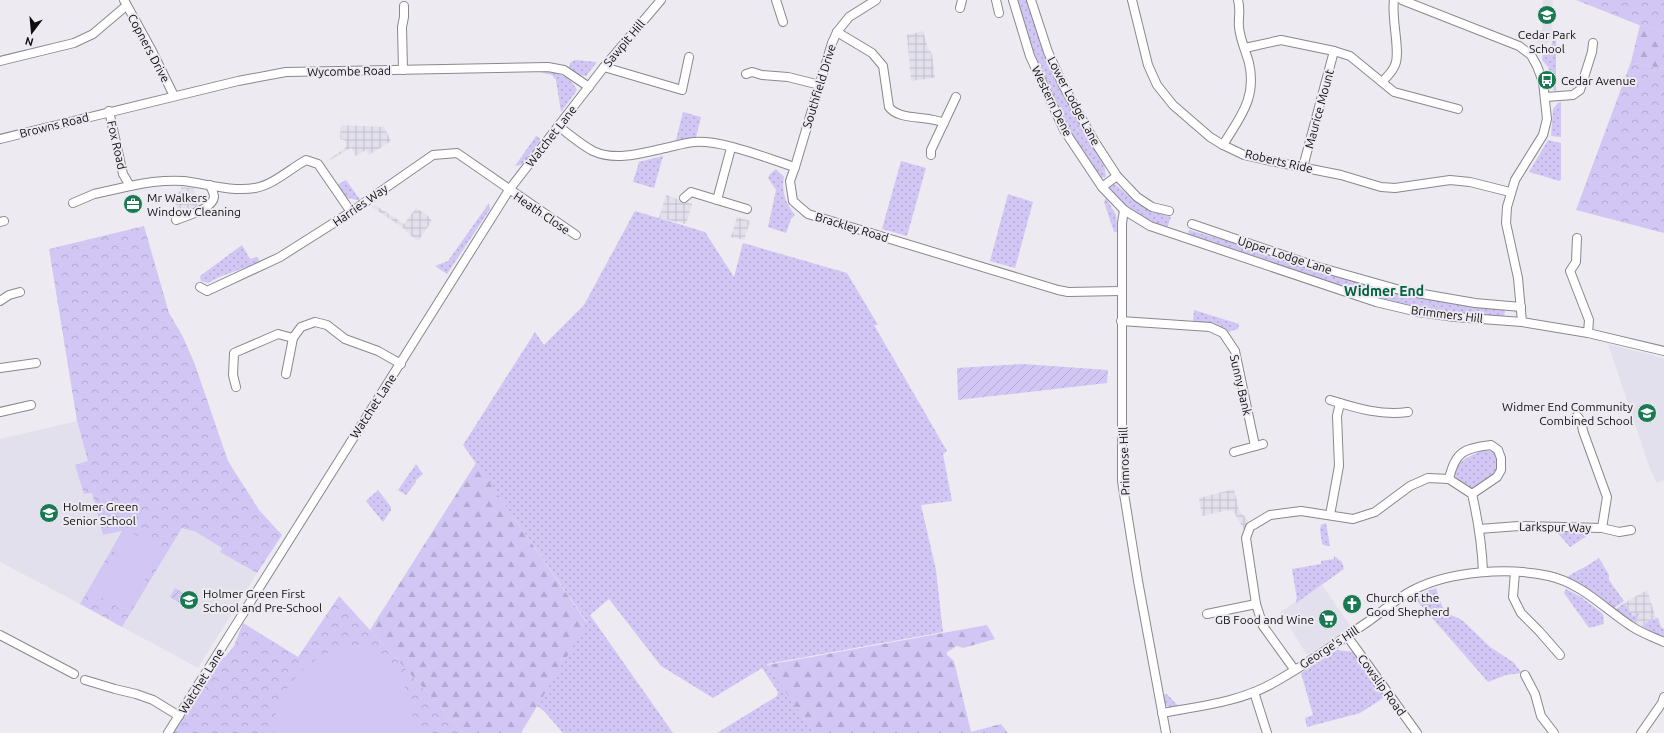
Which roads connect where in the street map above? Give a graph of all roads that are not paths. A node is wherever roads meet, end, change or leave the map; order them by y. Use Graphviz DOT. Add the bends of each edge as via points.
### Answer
graph roads {
  1 [pos="660,0"];
  2 [pos="776,0"];
  3 [pos="876,0"];
  4 [pos="996,0"];
  5 [pos="1013,0"];
  6 [pos="1031,0"];
  7 [pos="1132,0"];
  8 [pos="1238,0"];
  9 [pos="1394,0"];
  10 [pos="1402,0"];
  11 [pos="125,3"];
  12 [pos="404,6"];
  13 [pos="999,13"];
  14 [pos="783,22"];
  15 [pos="837,32"];
  16 [pos="1593,43"];
  17 [pos="1245,48"];
  18 [pos="1334,51"];
  19 [pos="689,57"];
  20 [pos="0,62"];
  21 [pos="604,67"];
  22 [pos="402,70"];
  23 [pos="746,74"];
  24 [pos="1382,82"];
  25 [pos="820,85"];
  26 [pos="588,87"];
  27 [pos="174,96"];
  28 [pos="956,97"];
  29 [pos="1546,97"];
  30 [pos="1458,109"];
  31 [pos="109,111"];
  32 [pos="944,122"];
  33 [pos="558,126"];
  34 [pos="0,139"];
  35 [pos="1222,145"];
  36 [pos="731,148"];
  37 [pos="931,155"];
  38 [pos="795,167"];
  39 [pos="1303,167"];
  40 [pos="1117,176"];
  41 [pos="210,185"];
  42 [pos="130,186"];
  43 [pos="1102,186"];
  44 [pos="509,190"];
  45 [pos="1510,192"];
  46 [pos="684,198"];
  47 [pos="717,200"];
  48 [pos="73,203"];
  49 [pos="747,209"];
  50 [pos="1124,210"];
  51 [pos="1169,211"];
  52 [pos="351,212"];
  53 [pos="176,220"];
  54 [pos="1192,224"];
  55 [pos="576,235"];
  56 [pos="1577,238"];
  57 [pos="203,291"];
  58 [pos="1121,291"];
  59 [pos="20,292"];
  60 [pos="0,301"];
  61 [pos="1521,307"];
  62 [pos="1121,321"];
  63 [pos="1522,322"];
  64 [pos="1588,334"];
  65 [pos="293,338"];
  66 [pos="1664,351"];
  67 [pos="36,363"];
  68 [pos="401,364"];
  69 [pos="0,368"];
  70 [pos="286,374"];
  71 [pos="236,387"];
  72 [pos="1330,400"];
  73 [pos="1340,403"];
  74 [pos="31,406"];
  75 [pos="0,412"];
  76 [pos="1408,412"];
  77 [pos="1577,416"];
  78 [pos="1234,452"];
  79 [pos="1448,479"];
  80 [pos="1472,494"];
  81 [pos="1330,515"];
  82 [pos="1602,528"];
  83 [pos="1479,529"];
  84 [pos="1631,530"];
  85 [pos="1483,572"];
  86 [pos="1515,572"];
  87 [pos="1256,604"];
  88 [pos="1208,614"];
  89 [pos="0,635"];
  90 [pos="1347,636"];
  91 [pos="1664,642"];
  92 [pos="1560,655"];
  93 [pos="1294,669"];
  94 [pos="74,674"];
  95 [pos="1525,675"];
  96 [pos="85,680"];
  97 [pos="1254,692"];
  98 [pos="1664,697"];
  99 [pos="1162,713"];
  100 [pos="179,716"];
  101 [pos="168,733"];
  102 [pos="1166,733"];
  103 [pos="1267,733"];
  104 [pos="1417,733"];
  105 [pos="1554,733"];
  106 [pos="1641,733"];
  1 -- 21 [label="street, Sawpit Hill"];
  2 -- 14 [label="street"];
  3 -- 15 [label="street, Southfield Drive" via="849,17"];
  4 -- 13 [label="street"];
  5 -- 43 [label="street, Western Dene" via="1030,56 1064,130"];
  6 -- 40 [label="street, Lower Lodge Lane" via="1048,52 1063,85 1093,140"];
  7 -- 35 [label="street, Roberts Ride" via="1148,65 1157,85 1173,104"];
  8 -- 17 [label="street" via="1241,9 1239,28"];
  9 -- 24 [label="street" via="1392,11 1398,58"];
  10 -- 29 [label="street" via="1518,46 1531,55 1543,82"];
  11 -- 20 [label="street" via="93,34 74,43"];
  11 -- 27 [label="street, Copners Drive"];
  12 -- 22 [label="street"];
  15 -- 25 [label="street, Southfield Drive"];
  15 -- 32 [label="street" via="872,53 883,66 889,107 892,111 902,116"];
  16 -- 29 [label="street" via="1580,90 1573,95"];
  17 -- 18 [label="street" via="1281,40"];
  17 -- 35 [label="street" via="1252,76 1251,93 1246,107"];
  18 -- 24 [label="street" via="1350,56"];
  18 -- 39 [label="street, Maurice Mount"];
  19 -- 21 [label="street" via="682,90"];
  21 -- 26 [label="street, Sawpit Hill"];
  22 -- 26 [label="street, Wycombe Road" via="548,67 564,70"];
  22 -- 27 [label="street, Wycombe Road" via="286,72"];
  23 -- 25 [label="street" via="752,72 788,77"];
  24 -- 30 [label="street" via="1394,92"];
  25 -- 38 [label="street, Southfield Drive"];
  26 -- 33 [label="street, Watchet Lane"];
  27 -- 31 [label="street, Wycombe Road"];
  28 -- 32 [label="street"];
  29 -- 45 [label="street" via="1547,119 1544,135"];
  31 -- 34 [label="street, Browns Road"];
  31 -- 42 [label="street, Fox Road" via="123,174"];
  32 -- 37 [label="street"];
  33 -- 36 [label="street" via="588,148 606,155 624,156 694,142 713,143"];
  33 -- 44 [label="street, Watchet Lane"];
  35 -- 39 [label="street, Roberts Ride" via="1250,156"];
  36 -- 38 [label="street"];
  36 -- 47 [label="street"];
  38 -- 58 [label="street, Brackley Road" via="790,181 793,201 808,214 1058,290"];
  39 -- 45 [label="street, Roberts Ride" via="1381,187 1395,188 1450,180"];
  40 -- 43 [label="street"];
  40 -- 51 [label="street, Lower Lodge Lane" via="1137,197 1152,207"];
  41 -- 42 [label="street, Fox Road" via="183,181 152,181"];
  41 -- 52 [label="street, Fox Road" via="256,188 306,160 318,164"];
  41 -- 53 [label="street" via="214,196 212,201 203,210"];
  42 -- 48 [label="street" via="94,194"];
  43 -- 50 [label="street, Western Dene"];
  44 -- 52 [label="street, Harries Way" via="456,153 433,155"];
  44 -- 55 [label="street, Heath Close"];
  44 -- 68 [label="street, Watchet Lane"];
  45 -- 61 [label="street" via="1506,223 1518,278"];
  46 -- 47 [label="street" via="690,192"];
  47 -- 49 [label="street"];
  50 -- 58 [label="street, Primrose Hill"];
  50 -- 63 [label="street, Brimmers Hill" via="1150,226 1376,302 1418,312"];
  52 -- 57 [label="street, Harries Way" via="280,257"];
  54 -- 61 [label="street, Upper Lodge Lane" via="1316,266 1400,290 1475,303"];
  56 -- 64 [label="street" via="1576,262 1570,271 1589,320"];
  58 -- 62 [label="street, Primrose Hill"];
  59 -- 60 [label="street"];
  61 -- 63 [label="street"];
  62 -- 78 [label="street, Sunny Bank" via="1210,327 1223,334 1235,351 1259,445"];
  62 -- 99 [label="street, Primrose Hill" via="1122,481"];
  63 -- 64 [label="street, Brimmers Hill"];
  64 -- 66 [label="street, Brimmers Hill"];
  65 -- 68 [label="street" via="301,327 315,322 327,325 345,339 378,351"];
  65 -- 70 [label="street"];
  65 -- 71 [label="street" via="278,334 234,353 233,374"];
  67 -- 69 [label="street"];
  68 -- 100 [label="street, Watchet Lane"];
  72 -- 73 [label="street"];
  73 -- 76 [label="street" via="1378,413"];
  73 -- 81 [label="street" via="1336,416 1339,466"];
  74 -- 75 [label="street"];
  77 -- 82 [label="street" via="1581,421 1607,497"];
  79 -- 80 [label="street"];
  79 -- 80 [label="street" via="1451,468 1461,453 1491,445 1498,450 1501,470 1497,477"];
  79 -- 81 [label="street" via="1428,478 1410,486 1375,512 1353,519"];
  80 -- 83 [label="street"];
  81 -- 87 [label="street" via="1301,511 1270,515 1250,527 1246,538"];
  82 -- 83 [label="street, Larkspur Way" via="1519,526"];
  82 -- 84 [label="street, Larkspur Way" via="1619,532"];
  83 -- 85 [label="street"];
  85 -- 86 [label="street, George's Hill"];
  85 -- 90 [label="street, George's Hill" via="1458,576 1413,590"];
  86 -- 91 [label="street, George's Hill" via="1550,576 1573,584 1633,627"];
  86 -- 92 [label="street" via="1513,597 1520,613"];
  87 -- 88 [label="street"];
  87 -- 93 [label="street" via="1263,626"];
  89 -- 94 [label="street"];
  90 -- 93 [label="street, George's Hill"];
  90 -- 104 [label="street, Cowslip Road"];
  93 -- 97 [label="street, George's Hill"];
  95 -- 105 [label="street" via="1535,694 1541,716"];
  96 -- 100 [label="street" via="152,700"];
  97 -- 99 [label="street, George's Hill"];
  97 -- 103 [label="street"];
  98 -- 106 [label="street"];
  99 -- 102 [label="street, Primrose Hill"];
  100 -- 101 [label="street, Watchet Lane"];
}
